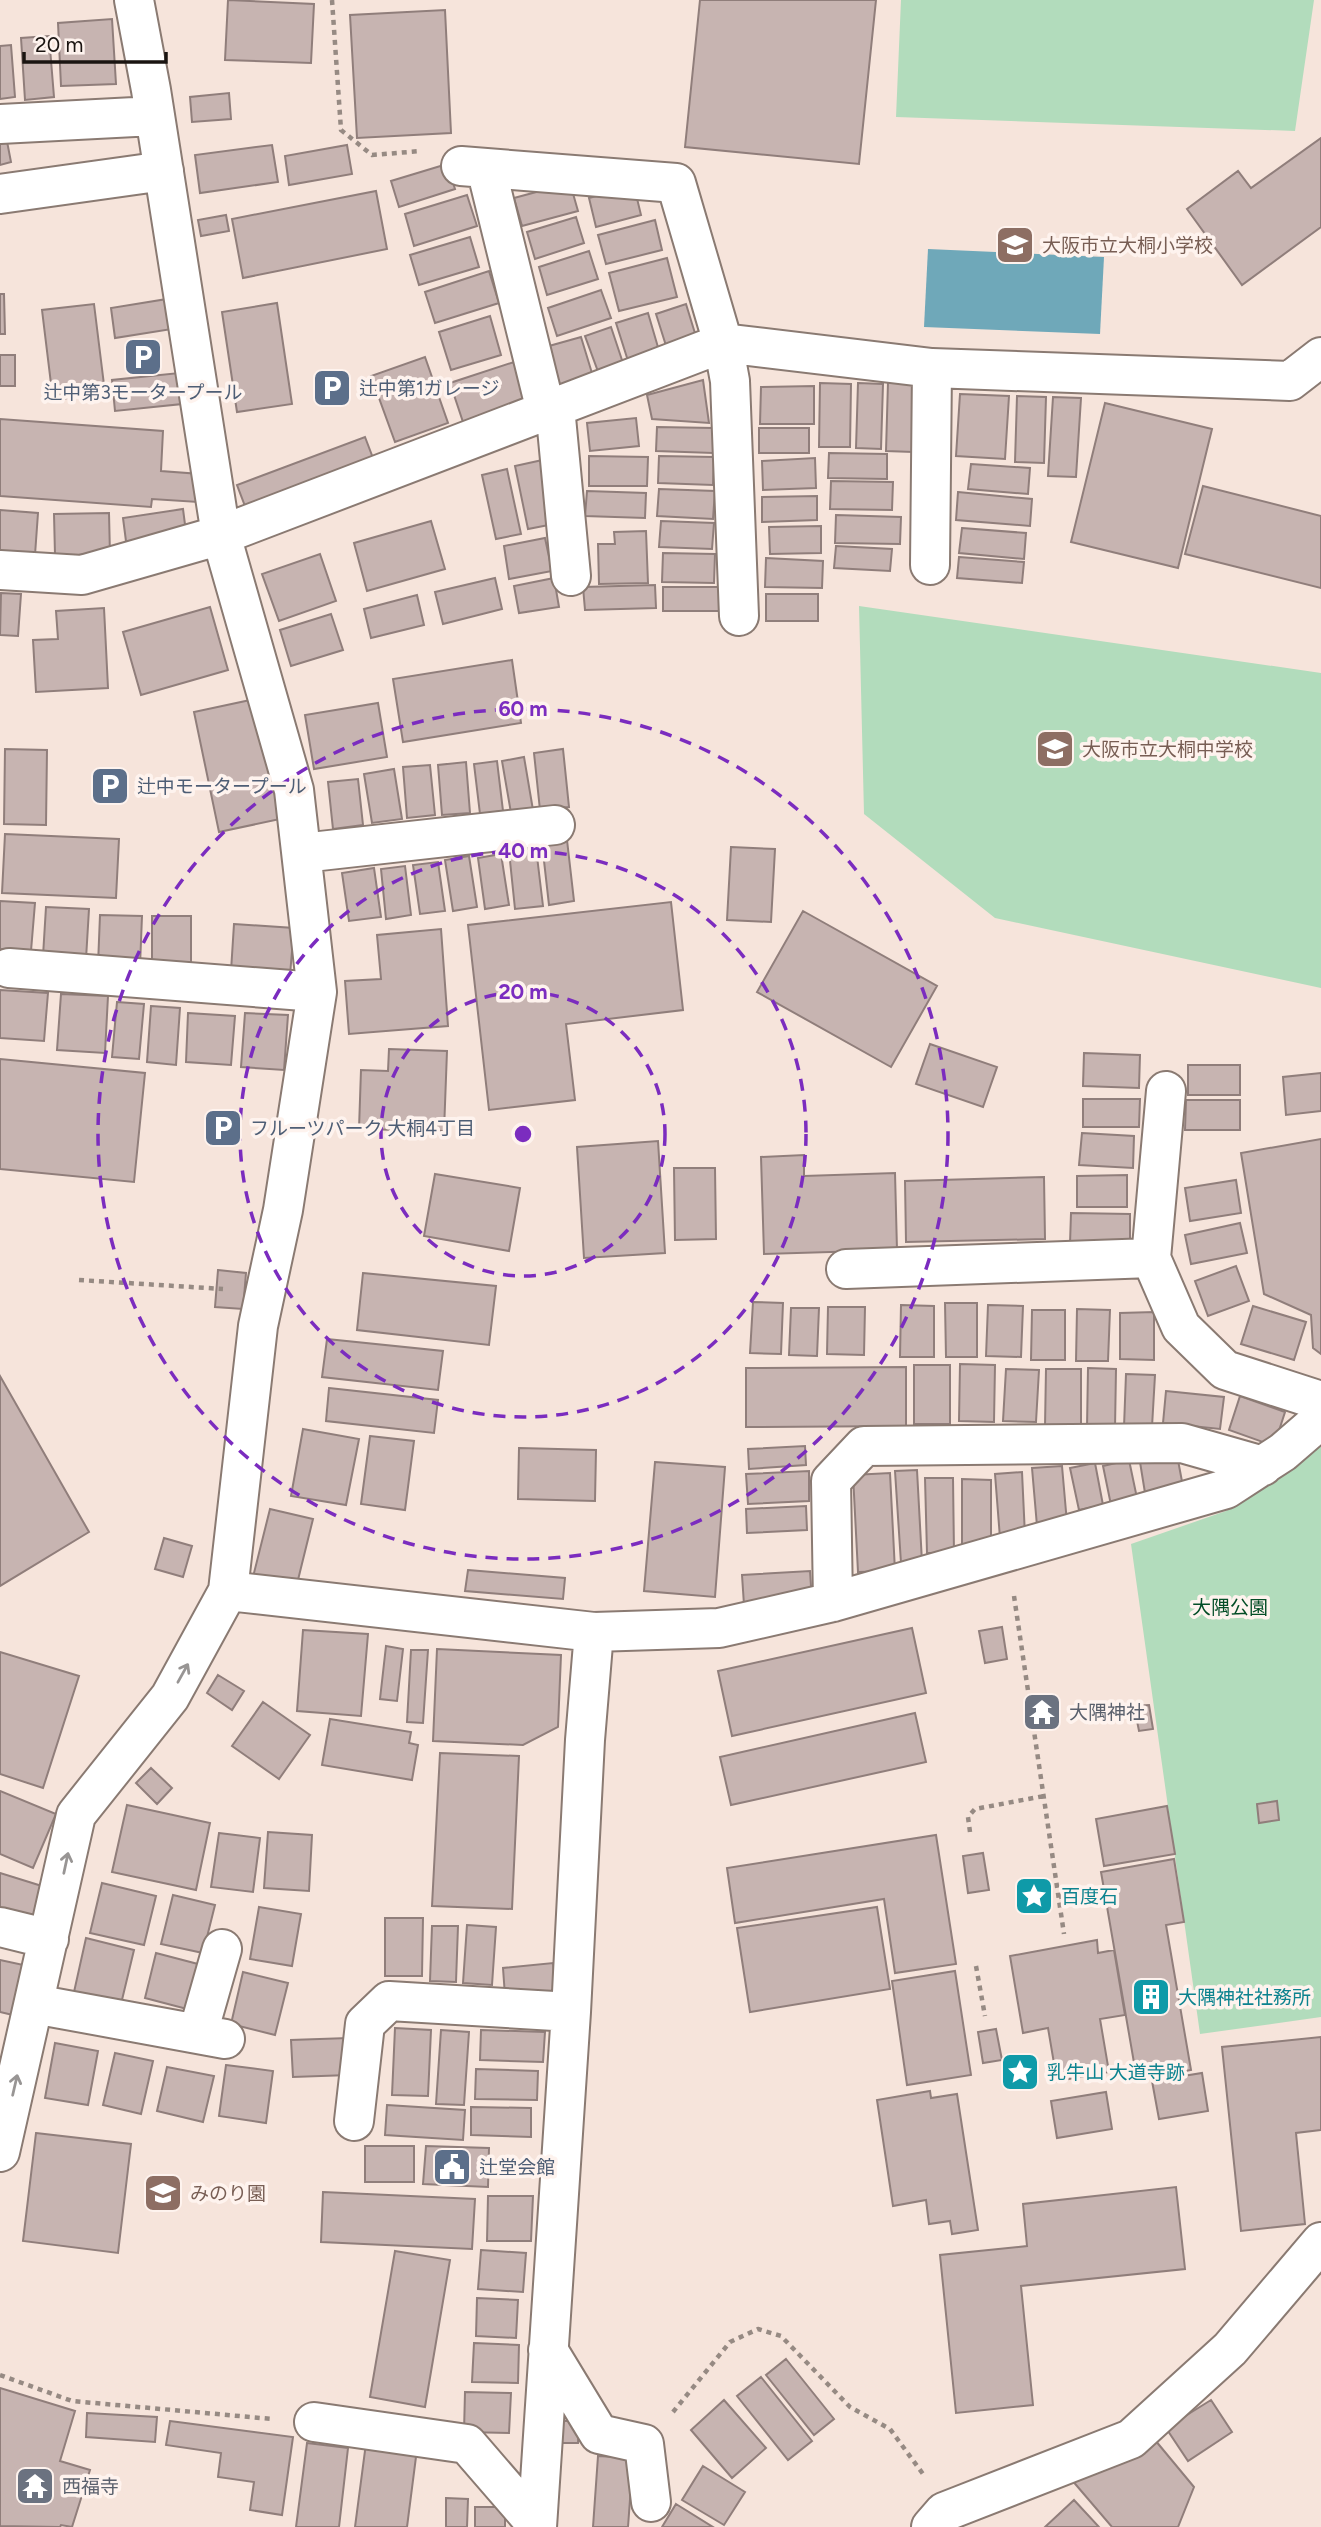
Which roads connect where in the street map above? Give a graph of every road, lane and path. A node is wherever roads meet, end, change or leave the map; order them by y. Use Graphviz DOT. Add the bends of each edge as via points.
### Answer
graph roads {
  1 [pos="134,0"];
  2 [pos="332,0"];
  3 [pos="155,116"];
  4 [pos="0,124"];
  5 [pos="473,167"];
  6 [pos="164,171"];
  7 [pos="0,194"];
  8 [pos="723,343"];
  9 [pos="1321,357"];
  10 [pos="932,368"];
  11 [pos="550,409"];
  12 [pos="221,535"];
  13 [pos="930,565"];
  14 [pos="0,570"];
  15 [pos="571,576"];
  16 [pos="739,616"];
  17 [pos="555,825"];
  18 [pos="302,853"];
  19 [pos="9,968"];
  20 [pos="317,992"];
  21 [pos="1166,1091"];
  22 [pos="1151,1258"];
  23 [pos="846,1269"];
  24 [pos="79,1280"];
  25 [pos="266,1291"];
  26 [pos="1321,1401"];
  27 [pos="1321,1419"];
  28 [pos="1263,1466"];
  29 [pos="1007,1552"];
  30 [pos="228,1591"];
  31 [pos="833,1602"];
  32 [pos="594,1632"];
  33 [pos="1044,1796"];
  34 [pos="970,1832"];
  35 [pos="1099,1890"];
  36 [pos="1059,1897"];
  37 [pos="0,1927"];
  38 [pos="1064,1934"];
  39 [pos="49,1939"];
  40 [pos="222,1949"];
  41 [pos="976,1966"];
  42 [pos="34,2004"];
  43 [pos="571,2012"];
  44 [pos="985,2016"];
  45 [pos="354,2121"];
  46 [pos="0,2152"];
  47 [pos="1321,2242"];
  48 [pos="548,2350"];
  49 [pos="0,2375"];
  50 [pos="314,2422"];
  51 [pos="644,2444"];
  52 [pos="651,2502"];
  53 [pos="937,2520"];
  54 [pos="537,2526"];
  1 -- 3 [label="street"];
  2 -- 5 [label="path" via="341,130 372,155 441,149"];
  3 -- 4 [label="street"];
  3 -- 6 [label="street"];
  5 -- 8 [label="street" via="677,183"];
  5 -- 11 [label="street"];
  6 -- 7 [label="street"];
  6 -- 12 [label="street"];
  8 -- 10 [label="street"];
  8 -- 11 [label="street"];
  8 -- 16 [label="street" via="730,381"];
  9 -- 10 [label="street" via="1290,381"];
  10 -- 13 [label="street"];
  11 -- 12 [label="street"];
  11 -- 15 [label="street"];
  12 -- 14 [label="street" via="82,575"];
  12 -- 18 [label="street" via="294,790"];
  17 -- 18 [label="street"];
  18 -- 20 [label="street"];
  19 -- 20 [label="street"];
  20 -- 25 [label="street"];
  21 -- 22 [label="street"];
  22 -- 23 [label="street"];
  22 -- 26 [label="street" via="1181,1327 1225,1370"];
  24 -- 25 [label="path"];
  25 -- 30 [label="street" via="258,1326"];
  27 -- 28 [label="street"];
  28 -- 29 [label="street" via="1226,1489"];
  28 -- 31 [label="street" via="1182,1443 864,1446 831,1481"];
  29 -- 31 [label="street"];
  29 -- 33 [label="path"];
  30 -- 32 [label="street"];
  39 -- 30 [label="street, one-way" via="76,1815 170,1697"];
  31 -- 32 [label="street" via="719,1628"];
  32 -- 43 [label="street"];
  33 -- 34 [label="path" via="975,1810 968,1817"];
  33 -- 36 [label="path"];
  35 -- 36 [label="path"];
  36 -- 38 [label="path"];
  37 -- 39 [label="street"];
  39 -- 42 [label="street"];
  40 -- 42 [label="street" via="212,2036"];
  41 -- 44 [label="path"];
  46 -- 42 [label="street, one-way"];
  43 -- 45 [label="street" via="389,2001 365,2024"];
  43 -- 48 [label="street"];
  47 -- 53 [label="street" via="1230,2349 1131,2439"];
  48 -- 51 [label="street" via="599,2434"];
  48 -- 54 [label="street"];
  49 -- 50 [label="path" via="72,2401"];
  50 -- 54 [label="street" via="467,2444"];
  51 -- 52 [label="street"];
  51 -- 53 [label="path" via="730,2342 758,2329 781,2336 850,2407 890,2429 925,2477"];
}
